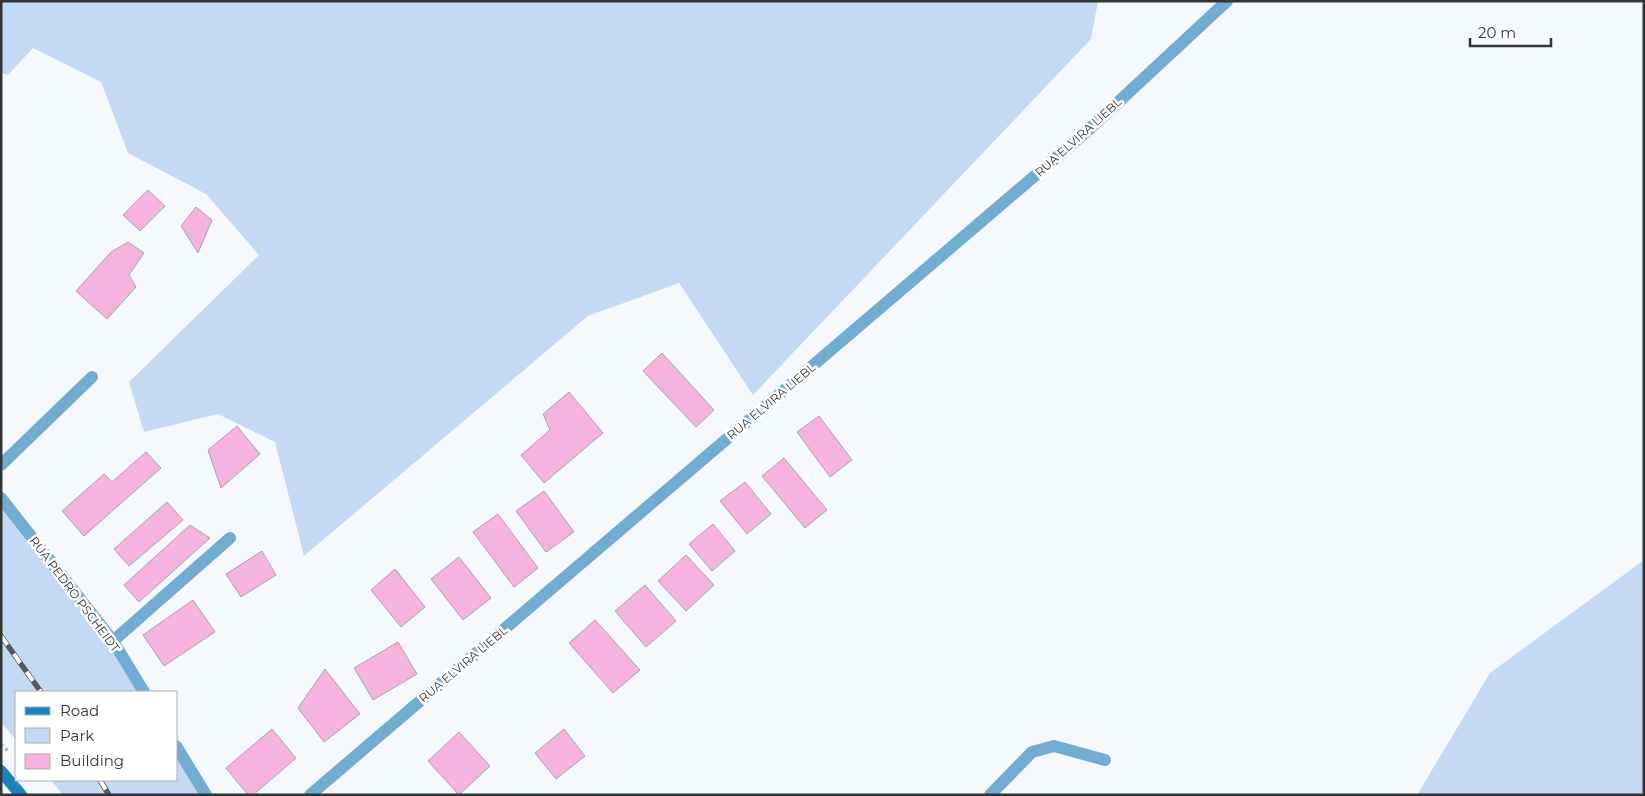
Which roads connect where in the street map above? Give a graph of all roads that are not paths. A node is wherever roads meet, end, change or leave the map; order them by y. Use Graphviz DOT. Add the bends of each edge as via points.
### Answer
graph roads {
  1 [pos="1227,1"];
  2 [pos="92,377"];
  3 [pos="1,465"];
  4 [pos="1,498"];
  5 [pos="230,538"];
  6 [pos="113,640"];
  7 [pos="143,691"];
  8 [pos="178,749"];
  9 [pos="1105,760"];
  10 [pos="1,771"];
  11 [pos="21,795"];
  12 [pos="206,795"];
  13 [pos="310,795"];
  14 [pos="990,795"];
  1 -- 13 [label="street, RUA ELVIRA LIEBL" via="1085,133"];
  2 -- 3 [label="street"];
  4 -- 6 [label="street, RUA PEDRO PSCHEIDT"];
  5 -- 6 [label="street"];
  6 -- 7 [label="street, RUA PEDRO PSCHEIDT"];
  8 -- 12 [label="street"];
  9 -- 14 [label="street" via="1054,746 1032,752"];
  10 -- 11 [label="main road"];
}
